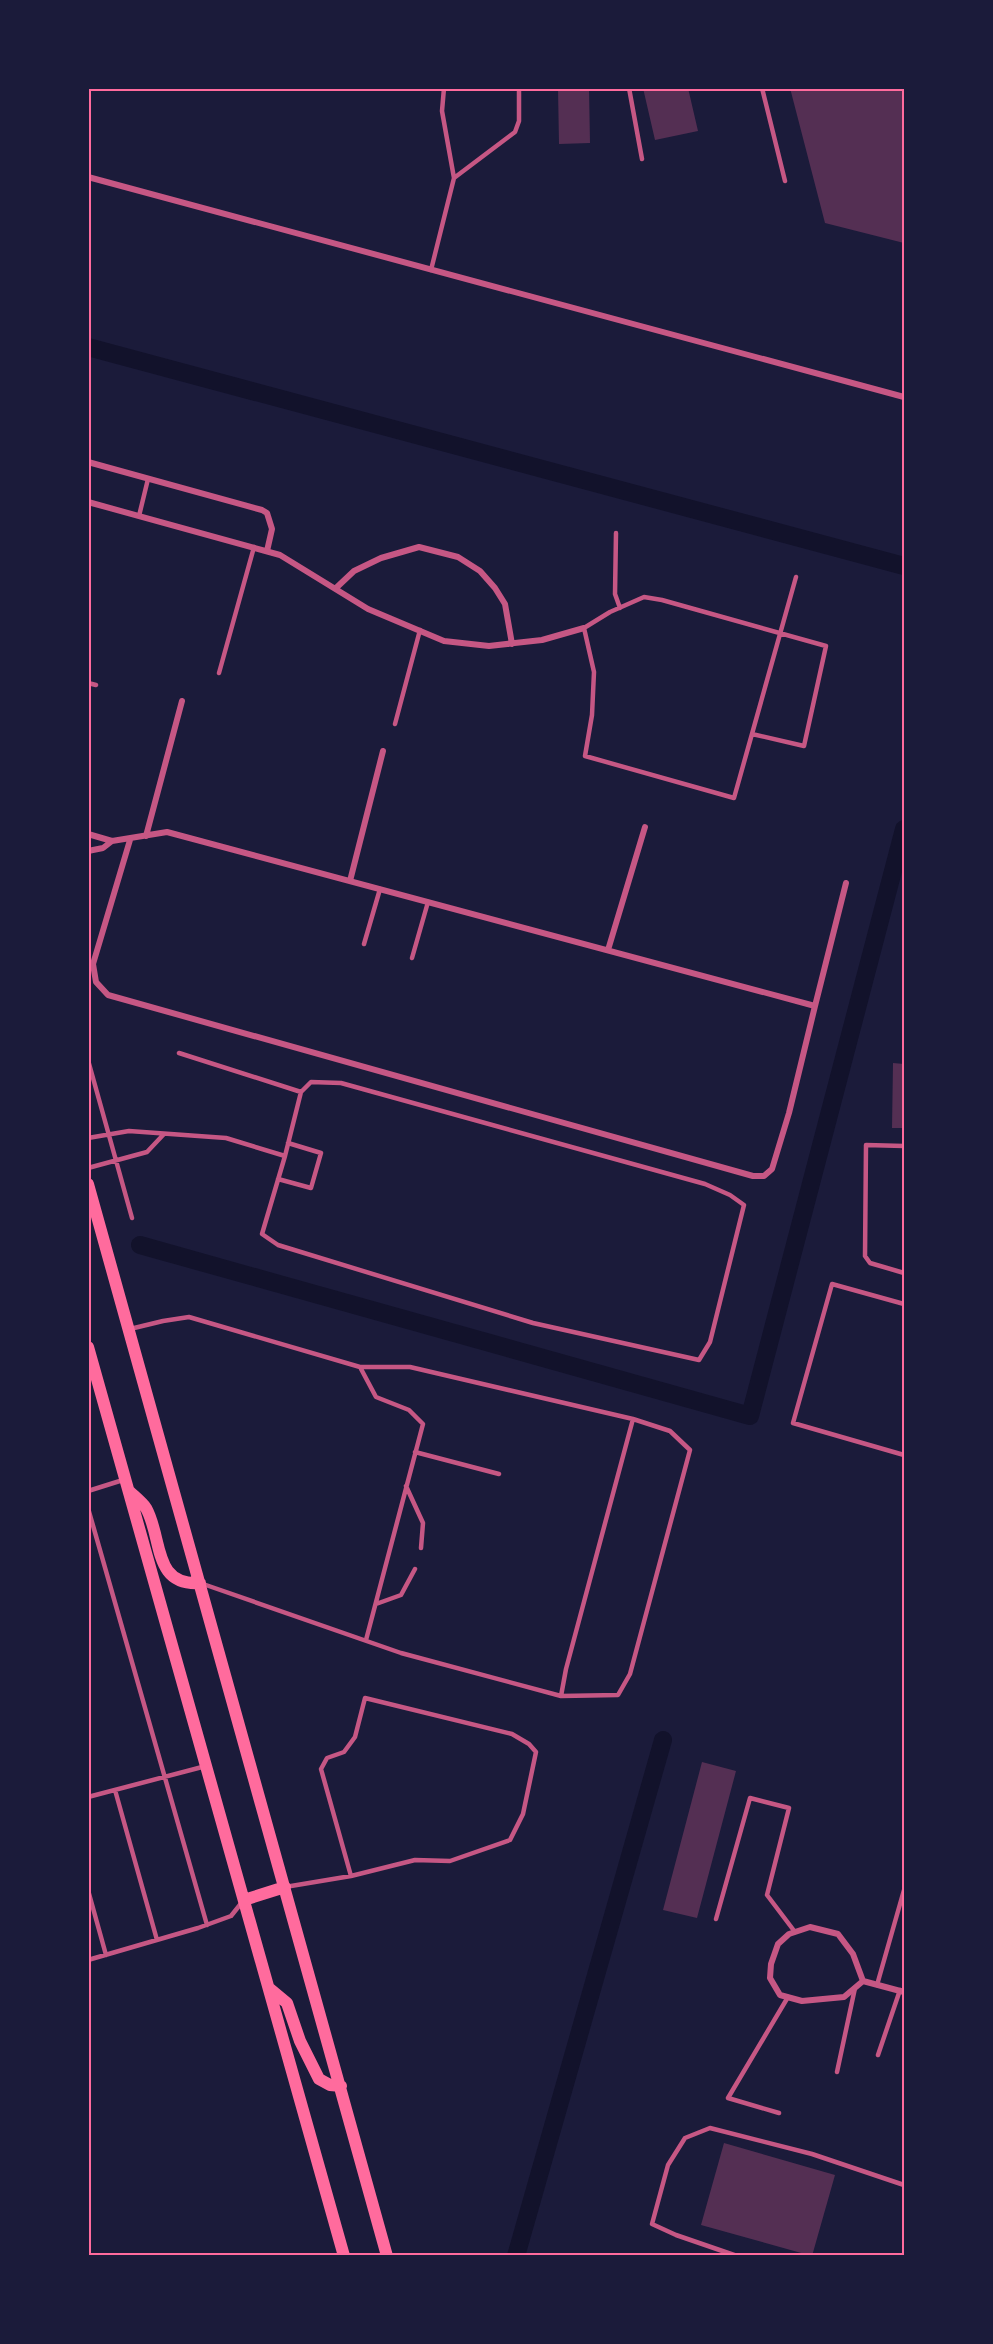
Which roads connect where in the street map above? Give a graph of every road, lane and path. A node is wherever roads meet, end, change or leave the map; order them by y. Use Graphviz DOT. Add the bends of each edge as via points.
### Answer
graph roads {
  1 [pos="444,88"];
  2 [pos="519,88"];
  3 [pos="629,88"];
  4 [pos="762,88"];
  5 [pos="642,159"];
  6 [pos="88,177"];
  7 [pos="454,178"];
  8 [pos="785,181"];
  9 [pos="431,270"];
  10 [pos="904,397"];
  11 [pos="88,462"];
  12 [pos="148,479"];
  13 [pos="88,502"];
  14 [pos="139,516"];
  15 [pos="616,533"];
  16 [pos="254,547"];
  17 [pos="267,551"];
  18 [pos="796,577"];
  19 [pos="336,588"];
  20 [pos="620,608"];
  21 [pos="584,628"];
  22 [pos="420,630"];
  23 [pos="781,634"];
  24 [pos="512,644"];
  25 [pos="219,673"];
  26 [pos="88,682"];
  27 [pos="96,685"];
  28 [pos="182,701"];
  29 [pos="396,724"];
  30 [pos="752,734"];
  31 [pos="383,751"];
  32 [pos="645,827"];
  33 [pos="88,834"];
  34 [pos="146,836"];
  35 [pos="130,840"];
  36 [pos="112,842"];
  37 [pos="88,851"];
  38 [pos="350,880"];
  39 [pos="846,883"];
  40 [pos="380,889"];
  41 [pos="428,902"];
  42 [pos="364,944"];
  43 [pos="608,950"];
  44 [pos="412,958"];
  45 [pos="96,982"];
  46 [pos="88,984"];
  47 [pos="815,1006"];
  48 [pos="179,1053"];
  49 [pos="88,1060"];
  50 [pos="301,1092"];
  51 [pos="109,1134"];
  52 [pos="164,1134"];
  53 [pos="88,1138"];
  54 [pos="288,1143"];
  55 [pos="904,1146"];
  56 [pos="285,1156"];
  57 [pos="117,1161"];
  58 [pos="88,1167"];
  59 [pos="278,1179"];
  60 [pos="88,1184"];
  61 [pos="132,1218"];
  62 [pos="904,1273"];
  63 [pos="904,1304"];
  64 [pos="129,1329"];
  65 [pos="88,1347"];
  66 [pos="360,1367"];
  67 [pos="633,1419"];
  68 [pos="415,1452"];
  69 [pos="904,1455"];
  70 [pos="499,1474"];
  71 [pos="127,1485"];
  72 [pos="406,1486"];
  73 [pos="88,1491"];
  74 [pos="88,1508"];
  75 [pos="421,1548"];
  76 [pos="415,1569"];
  77 [pos="200,1583"];
  78 [pos="376,1604"];
  79 [pos="366,1640"];
  80 [pos="561,1696"];
  81 [pos="206,1766"];
  82 [pos="165,1777"];
  83 [pos="115,1790"];
  84 [pos="88,1797"];
  85 [pos="351,1876"];
  86 [pos="285,1887"];
  87 [pos="88,1890"];
  88 [pos="904,1890"];
  89 [pos="244,1900"];
  90 [pos="716,1919"];
  91 [pos="207,1925"];
  92 [pos="795,1932"];
  93 [pos="157,1940"];
  94 [pos="106,1955"];
  95 [pos="88,1960"];
  96 [pos="863,1981"];
  97 [pos="878,1985"];
  98 [pos="268,1988"];
  99 [pos="855,1988"];
  100 [pos="902,1991"];
  101 [pos="788,1997"];
  102 [pos="878,2055"];
  103 [pos="837,2072"];
  104 [pos="341,2086"];
  105 [pos="779,2113"];
  106 [pos="904,2186"];
  107 [pos="344,2256"];
  108 [pos="387,2256"];
  109 [pos="737,2256"];
  1 -- 7 [label="lane" via="442,111"];
  2 -- 7 [label="lane" via="515,132"];
  3 -- 5 [label="lane"];
  4 -- 8 [label="lane"];
  6 -- 9 [label="street"];
  7 -- 9 [label="lane"];
  9 -- 10 [label="street"];
  11 -- 12 [label="street"];
  12 -- 14 [label="lane"];
  12 -- 17 [label="street" via="267,513 272,529"];
  13 -- 14 [label="street"];
  14 -- 16 [label="street"];
  15 -- 20 [label="lane" via="615,594"];
  16 -- 17 [label="street"];
  16 -- 25 [label="lane"];
  17 -- 19 [label="street"];
  18 -- 23 [label="lane"];
  19 -- 22 [label="street" via="369,609"];
  19 -- 24 [label="street" via="354,571 372,562 419,547 458,557 480,571 505,604"];
  20 -- 21 [label="lane"];
  20 -- 23 [label="lane" via="644,597"];
  21 -- 24 [label="street"];
  21 -- 30 [label="lane" via="594,672 585,756 734,798"];
  22 -- 24 [label="street" via="444,642"];
  22 -- 29 [label="lane"];
  23 -- 30 [label="lane"];
  23 -- 30 [label="lane" via="826,646 804,746"];
  26 -- 27 [label="lane"];
  28 -- 34 [label="street"];
  31 -- 38 [label="street"];
  32 -- 43 [label="street"];
  33 -- 36 [label="street"];
  34 -- 35 [label="street"];
  34 -- 38 [label="street" via="167,832"];
  35 -- 36 [label="street"];
  35 -- 45 [label="street" via="93,964"];
  36 -- 37 [label="street"];
  38 -- 40 [label="street"];
  39 -- 47 [label="street"];
  40 -- 41 [label="street"];
  40 -- 42 [label="lane"];
  41 -- 43 [label="street"];
  41 -- 44 [label="lane"];
  43 -- 47 [label="street"];
  45 -- 46 [label="street"];
  45 -- 47 [label="street" via="108,995 753,1176 764,1176 772,1169"];
  48 -- 50 [label="lane"];
  49 -- 51 [label="lane"];
  50 -- 54 [label="lane"];
  50 -- 59 [label="lane" via="311,1083 341,1083 705,1184 730,1195 744,1205 710,1342 699,1360 533,1323 278,1245 261,1234"];
  51 -- 52 [label="lane"];
  51 -- 53 [label="lane"];
  51 -- 57 [label="lane"];
  52 -- 56 [label="lane" via="226,1138"];
  52 -- 57 [label="lane" via="147,1152"];
  54 -- 56 [label="lane"];
  54 -- 59 [label="lane" via="321,1153 311,1188"];
  55 -- 62 [label="lane" via="866,1145 865,1223 865,1256 870,1263"];
  56 -- 59 [label="lane"];
  57 -- 58 [label="lane"];
  57 -- 61 [label="lane"];
  60 -- 64 [label="main road"];
  63 -- 69 [label="lane" via="832,1284 793,1423"];
  64 -- 66 [label="lane" via="189,1317"];
  64 -- 77 [label="main road"];
  65 -- 71 [label="main road"];
  66 -- 67 [label="lane" via="410,1367"];
  66 -- 68 [label="lane" via="376,1397 410,1410 423,1424"];
  67 -- 80 [label="lane"];
  67 -- 80 [label="lane" via="670,1431 690,1450 630,1674 618,1695"];
  68 -- 70 [label="lane"];
  68 -- 72 [label="lane"];
  71 -- 73 [label="lane"];
  71 -- 77 [label="main road" via="146,1507 169,1574 180,1581"];
  71 -- 81 [label="main road"];
  72 -- 75 [label="lane" via="423,1523"];
  72 -- 78 [label="lane"];
  74 -- 82 [label="lane"];
  76 -- 78 [label="lane" via="401,1595"];
  77 -- 79 [label="lane"];
  77 -- 86 [label="main road"];
  78 -- 79 [label="lane"];
  79 -- 80 [label="lane"];
  81 -- 82 [label="lane"];
  81 -- 89 [label="main road"];
  82 -- 83 [label="lane"];
  82 -- 91 [label="lane"];
  83 -- 84 [label="lane"];
  83 -- 93 [label="lane"];
  85 -- 85 [label="lane" via="415,1860 450,1862 510,1840 523,1814 536,1752 512,1734 365,1698 355,1737 345,1752 327,1758 321,1769"];
  85 -- 86 [label="lane"];
  86 -- 89 [label="main road"];
  86 -- 104 [label="main road"];
  87 -- 94 [label="lane"];
  88 -- 97 [label="lane"];
  89 -- 91 [label="lane" via="231,1916"];
  89 -- 98 [label="main road"];
  90 -- 92 [label="lane" via="750,1798 789,1808 767,1895"];
  91 -- 93 [label="lane"];
  92 -- 96 [label="street" via="810,1927 838,1934 853,1954"];
  92 -- 101 [label="street" via="778,1944 771,1964 770,1977 780,1995"];
  93 -- 94 [label="lane"];
  94 -- 95 [label="lane"];
  96 -- 97 [label="street"];
  96 -- 99 [label="street"];
  97 -- 100 [label="street"];
  98 -- 104 [label="main road" via="287,2003 319,2079"];
  98 -- 107 [label="main road"];
  99 -- 101 [label="street" via="844,1997 802,2001"];
  99 -- 103 [label="lane"];
  100 -- 102 [label="lane"];
  101 -- 105 [label="lane" via="728,2098"];
  104 -- 108 [label="main road"];
  106 -- 109 [label="lane" via="812,2154 710,2128 685,2138 668,2165 652,2224"];
}
